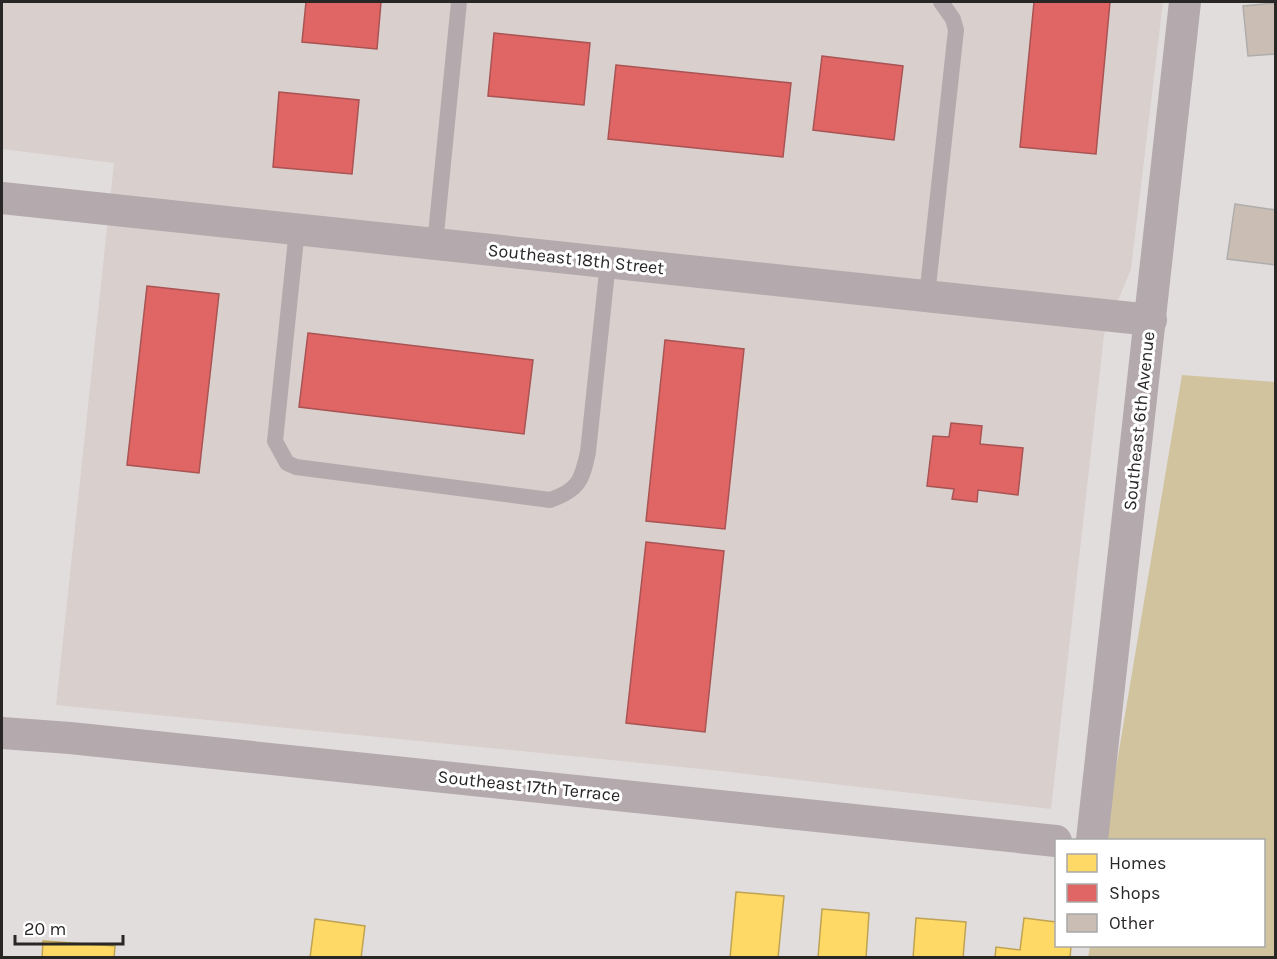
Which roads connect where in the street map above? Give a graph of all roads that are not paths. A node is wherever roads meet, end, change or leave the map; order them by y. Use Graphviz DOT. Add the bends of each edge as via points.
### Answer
graph roads {
  1 [pos="459,2"];
  2 [pos="941,2"];
  3 [pos="1185,2"];
  4 [pos="2,198"];
  5 [pos="297,229"];
  6 [pos="435,244"];
  7 [pos="608,262"];
  8 [pos="927,296"];
  9 [pos="1151,320"];
  10 [pos="2,733"];
  11 [pos="1092,839"];
  12 [pos="1055,842"];
  1 -- 6 [label="lane"];
  2 -- 8 [label="lane" via="956,30"];
  3 -- 9 [label="street, Southeast 6th Avenue"];
  4 -- 5 [label="street, Southeast 18th Street"];
  5 -- 6 [label="street, Southeast 18th Street"];
  5 -- 7 [label="lane" via="275,441 287,463 296,468 550,500 576,487 583,475"];
  6 -- 7 [label="street, Southeast 18th Street"];
  7 -- 8 [label="street, Southeast 18th Street"];
  8 -- 9 [label="street, Southeast 18th Street"];
  9 -- 11 [label="street, Southeast 6th Avenue"];
  10 -- 12 [label="street, Southeast 17th Terrace"];
}
